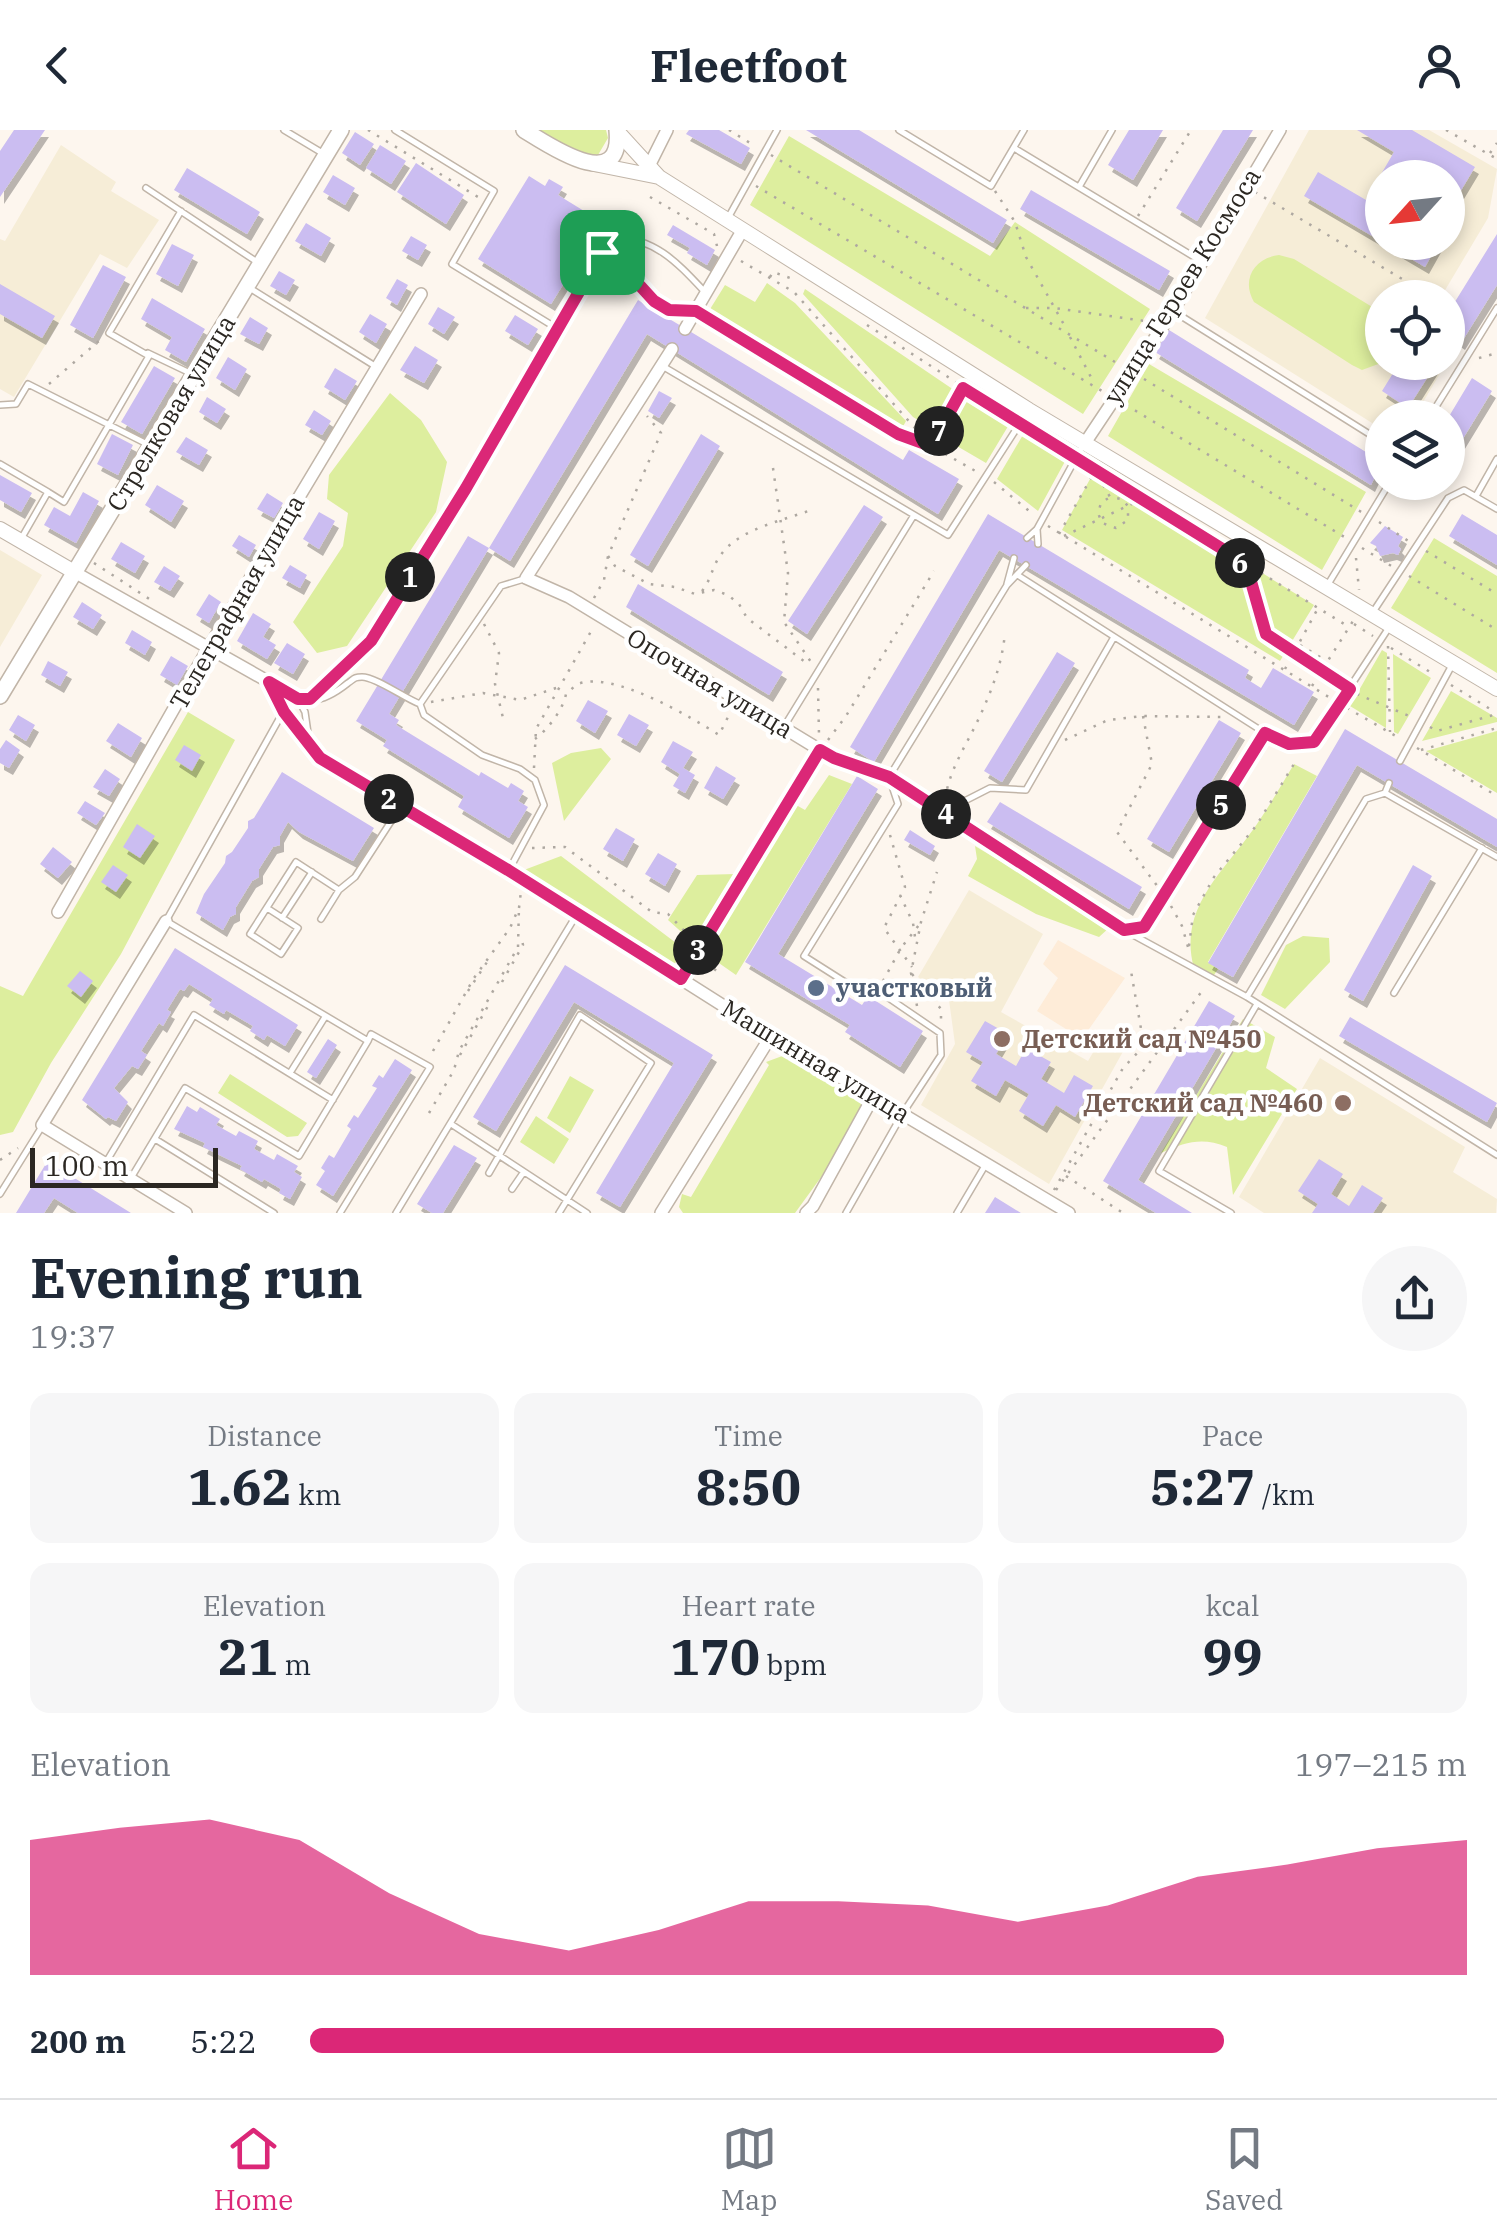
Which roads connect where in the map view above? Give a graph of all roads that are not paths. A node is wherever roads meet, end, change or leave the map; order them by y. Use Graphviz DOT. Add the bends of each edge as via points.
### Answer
graph roads {
  1 [pos="284,130"];
  2 [pos="341,130"];
  3 [pos="395,130"];
  4 [pos="524,130"];
  5 [pos="617,130"];
  6 [pos="668,130"];
  7 [pos="778,130"];
  8 [pos="899,130"];
  9 [pos="1024,130"];
  10 [pos="1112,130"];
  11 [pos="1280,130"];
  12 [pos="1014,148"];
  13 [pos="326,156"];
  14 [pos="594,164"];
  15 [pos="654,172"];
  16 [pos="1079,187"];
  17 [pos="146,188"];
  18 [pos="180,212"];
  19 [pos="727,221"];
  20 [pos="742,231"];
  21 [pos="1202,261"];
  22 [pos="259,264"];
  23 [pos="246,286"];
  24 [pos="706,293"];
  25 [pos="421,294"];
  26 [pos="1497,308"];
  27 [pos="1173,311"];
  28 [pos="686,329"];
  29 [pos="672,349"];
  30 [pos="148,353"];
  31 [pos="662,365"];
  32 [pos="377,367"];
  33 [pos="194,376"];
  34 [pos="1440,400"];
  35 [pos="0,405"];
  36 [pos="1030,410"];
  37 [pos="109,425"];
  38 [pos="1365,431"];
  39 [pos="1084,442"];
  40 [pos="152,446"];
  41 [pos="1497,459"];
  42 [pos="0,464"];
  43 [pos="48,492"];
  44 [pos="1476,496"];
  45 [pos="1380,500"];
  46 [pos="1497,509"];
  47 [pos="914,515"];
  48 [pos="1038,528"];
  49 [pos="0,530"];
  50 [pos="1027,538"];
  51 [pos="20,541"];
  52 [pos="1038,544"];
  53 [pos="1014,558"];
  54 [pos="1026,565"];
  55 [pos="76,574"];
  56 [pos="1019,576"];
  57 [pos="526,578"];
  58 [pos="1007,585"];
  59 [pos="1327,586"];
  60 [pos="1366,611"];
  61 [pos="1390,626"];
  62 [pos="1114,637"];
  63 [pos="209,647"];
  64 [pos="1452,664"];
  65 [pos="269,682"];
  66 [pos="1497,689"];
  67 [pos="0,696"];
  68 [pos="298,699"];
  69 [pos="420,704"];
  70 [pos="284,712"];
  71 [pos="784,728"];
  72 [pos="1265,733"];
  73 [pos="310,748"];
  74 [pos="820,750"];
  75 [pos="1400,762"];
  76 [pos="889,777"];
  77 [pos="1388,783"];
  78 [pos="1385,793"];
  79 [pos="401,806"];
  80 [pos="944,812"];
  81 [pos="1482,848"];
  82 [pos="1497,857"];
  83 [pos="508,870"];
  84 [pos="312,872"];
  85 [pos="339,890"];
  86 [pos="267,908"];
  87 [pos="58,912"];
  88 [pos="577,914"];
  89 [pos="282,918"];
  90 [pos="320,919"];
  91 [pos="166,920"];
  92 [pos="1124,930"];
  93 [pos="1394,993"];
  94 [pos="1246,997"];
  95 [pos="1257,1004"];
  96 [pos="325,1017"];
  97 [pos="771,1036"];
  98 [pos="368,1041"];
  99 [pos="290,1072"];
  100 [pos="873,1096"];
  101 [pos="333,1100"];
  102 [pos="903,1113"];
  103 [pos="450,1124"];
  104 [pos="42,1126"];
  105 [pos="154,1139"];
  106 [pos="1497,1155"];
  107 [pos="498,1158"];
  108 [pos="986,1163"];
  109 [pos="105,1164"];
  110 [pos="522,1173"];
  111 [pos="489,1174"];
  112 [pos="130,1179"];
  113 [pos="512,1188"];
  114 [pos="0,1194"];
  115 [pos="566,1201"];
  116 [pos="186,1213"];
  117 [pos="274,1213"];
  118 [pos="340,1213"];
  119 [pos="396,1213"];
  120 [pos="559,1213"];
  121 [pos="586,1213"];
  122 [pos="661,1213"];
  123 [pos="806,1213"];
  124 [pos="846,1213"];
  125 [pos="958,1213"];
  126 [pos="1069,1213"];
  127 [pos="1231,1213"];
  1 -- 13 [label="lane"];
  2 -- 13 [label="main road, Стрелковая улица"];
  3 -- 24 [label="lane" via="494,191 452,264 558,330 612,235 640,238 673,258"];
  4 -- 14 [label="main road" via="574,160"];
  5 -- 14 [label="main road" via="615,152"];
  5 -- 15 [label="street"];
  6 -- 15 [label="street"];
  7 -- 19 [label="lane"];
  8 -- 12 [label="lane" via="991,186"];
  9 -- 12 [label="lane"];
  10 -- 16 [label="lane"];
  11 -- 21 [label="street, улица Героев Космоса"];
  12 -- 16 [label="lane"];
  13 -- 22 [label="main road, Стрелковая улица"];
  14 -- 15 [label="street"];
  15 -- 19 [label="street"];
  16 -- 21 [label="lane"];
  17 -- 18 [label="lane"];
  18 -- 22 [label="lane"];
  18 -- 37 [label="lane" via="109,333 149,356"];
  19 -- 20 [label="street"];
  20 -- 24 [label="street"];
  20 -- 36 [label="street"];
  21 -- 27 [label="street, улица Героев Космоса"];
  22 -- 23 [label="main road, Стрелковая улица"];
  23 -- 32 [label="lane"];
  23 -- 33 [label="main road, Стрелковая улица"];
  24 -- 28 [label="street"];
  25 -- 32 [label="street, Телеграфная улица"];
  26 -- 34 [label="lane"];
  27 -- 38 [label="lane"];
  27 -- 39 [label="street, улица Героев Космоса"];
  29 -- 31 [label="street"];
  30 -- 33 [label="lane"];
  31 -- 47 [label="lane"];
  31 -- 57 [label="street"];
  32 -- 63 [label="street, Телеграфная улица"];
  33 -- 40 [label="main road, Стрелковая улица"];
  35 -- 37 [label="lane" via="16,404 28,384"];
  36 -- 39 [label="street"];
  36 -- 47 [label="lane" via="948,535"];
  37 -- 40 [label="lane"];
  37 -- 43 [label="lane" via="64,502"];
  39 -- 48 [label="lane"];
  39 -- 59 [label="street"];
  40 -- 55 [label="main road, Стрелковая улица"];
  41 -- 44 [label="lane"];
  42 -- 43 [label="lane"];
  43 -- 51 [label="lane"];
  44 -- 46 [label="lane"];
  44 -- 60 [label="lane" via="1464,490 1448,498"];
  45 -- 59 [label="lane"];
  47 -- 71 [label="lane"];
  48 -- 50 [label="lane"];
  48 -- 52 [label="lane"];
  49 -- 51 [label="street"];
  51 -- 55 [label="street"];
  53 -- 58 [label="lane"];
  54 -- 56 [label="lane"];
  55 -- 63 [label="street"];
  55 -- 67 [label="main road, Стрелковая улица"];
  56 -- 58 [label="lane"];
  56 -- 62 [label="lane"];
  57 -- 69 [label="lane" via="501,586"];
  57 -- 71 [label="street, Опочная улица" via="588,608"];
  58 -- 76 [label="lane"];
  59 -- 60 [label="street"];
  60 -- 61 [label="street"];
  61 -- 64 [label="street"];
  61 -- 72 [label="lane" via="1314,742 1289,744"];
  62 -- 72 [label="lane"];
  62 -- 80 [label="lane" via="1026,790 990,788"];
  63 -- 65 [label="street"];
  63 -- 87 [label="street, Телеграфная улица"];
  64 -- 66 [label="street"];
  64 -- 75 [label="lane"];
  65 -- 68 [label="lane"];
  65 -- 70 [label="street, Машинная улица"];
  68 -- 69 [label="lane" via="326,700 353,679 367,677"];
  68 -- 73 [label="lane"];
  69 -- 83 [label="lane" via="424,715 482,755 535,780 544,805"];
  70 -- 73 [label="street, Машинная улица"];
  70 -- 91 [label="lane"];
  71 -- 74 [label="street, Опочная улица"];
  72 -- 92 [label="lane" via="1144,927"];
  73 -- 79 [label="street, Машинная улица"];
  74 -- 76 [label="lane"];
  76 -- 80 [label="lane"];
  76 -- 102 [label="lane" via="898,804 804,956 856,989 878,991 940,1033 941,1054"];
  77 -- 78 [label="lane"];
  78 -- 81 [label="lane"];
  78 -- 94 [label="lane" via="1366,800"];
  79 -- 83 [label="street, Машинная улица"];
  79 -- 85 [label="lane" via="356,877"];
  80 -- 92 [label="lane"];
  81 -- 82 [label="lane"];
  81 -- 93 [label="lane"];
  83 -- 88 [label="street, Машинная улица"];
  84 -- 85 [label="lane"];
  84 -- 86 [label="lane" via="296,862"];
  84 -- 89 [label="lane"];
  85 -- 90 [label="lane"];
  86 -- 89 [label="lane"];
  86 -- 89 [label="lane" via="250,934 281,954 298,928"];
  88 -- 97 [label="street, Машинная улица"];
  88 -- 103 [label="lane"];
  91 -- 96 [label="lane"];
  91 -- 104 [label="street"];
  92 -- 94 [label="lane"];
  94 -- 95 [label="lane"];
  95 -- 106 [label="lane"];
  95 -- 127 [label="lane" via="1159,1171"];
  96 -- 98 [label="lane"];
  96 -- 99 [label="lane"];
  97 -- 100 [label="street, Машинная улица"];
  97 -- 122 [label="street"];
  98 -- 101 [label="lane"];
  98 -- 118 [label="lane" via="372,1034 430,1067"];
  99 -- 101 [label="lane"];
  99 -- 109 [label="lane" via="194,1014"];
  100 -- 102 [label="street, Машинная улица"];
  100 -- 123 [label="street"];
  101 -- 105 [label="lane" via="299,1156 184,1088"];
  102 -- 108 [label="street, Машинная улица"];
  102 -- 124 [label="lane"];
  103 -- 107 [label="lane"];
  103 -- 119 [label="lane"];
  104 -- 109 [label="street"];
  104 -- 114 [label="lane"];
  105 -- 112 [label="lane"];
  105 -- 117 [label="lane"];
  107 -- 110 [label="lane"];
  107 -- 111 [label="lane"];
  107 -- 115 [label="lane" via="580,1015 651,1062"];
  108 -- 125 [label="lane"];
  108 -- 126 [label="street, Машинная улица"];
  109 -- 112 [label="street"];
  110 -- 113 [label="lane"];
  110 -- 115 [label="lane"];
  112 -- 116 [label="street"];
  115 -- 120 [label="lane"];
  115 -- 121 [label="lane"];
}
